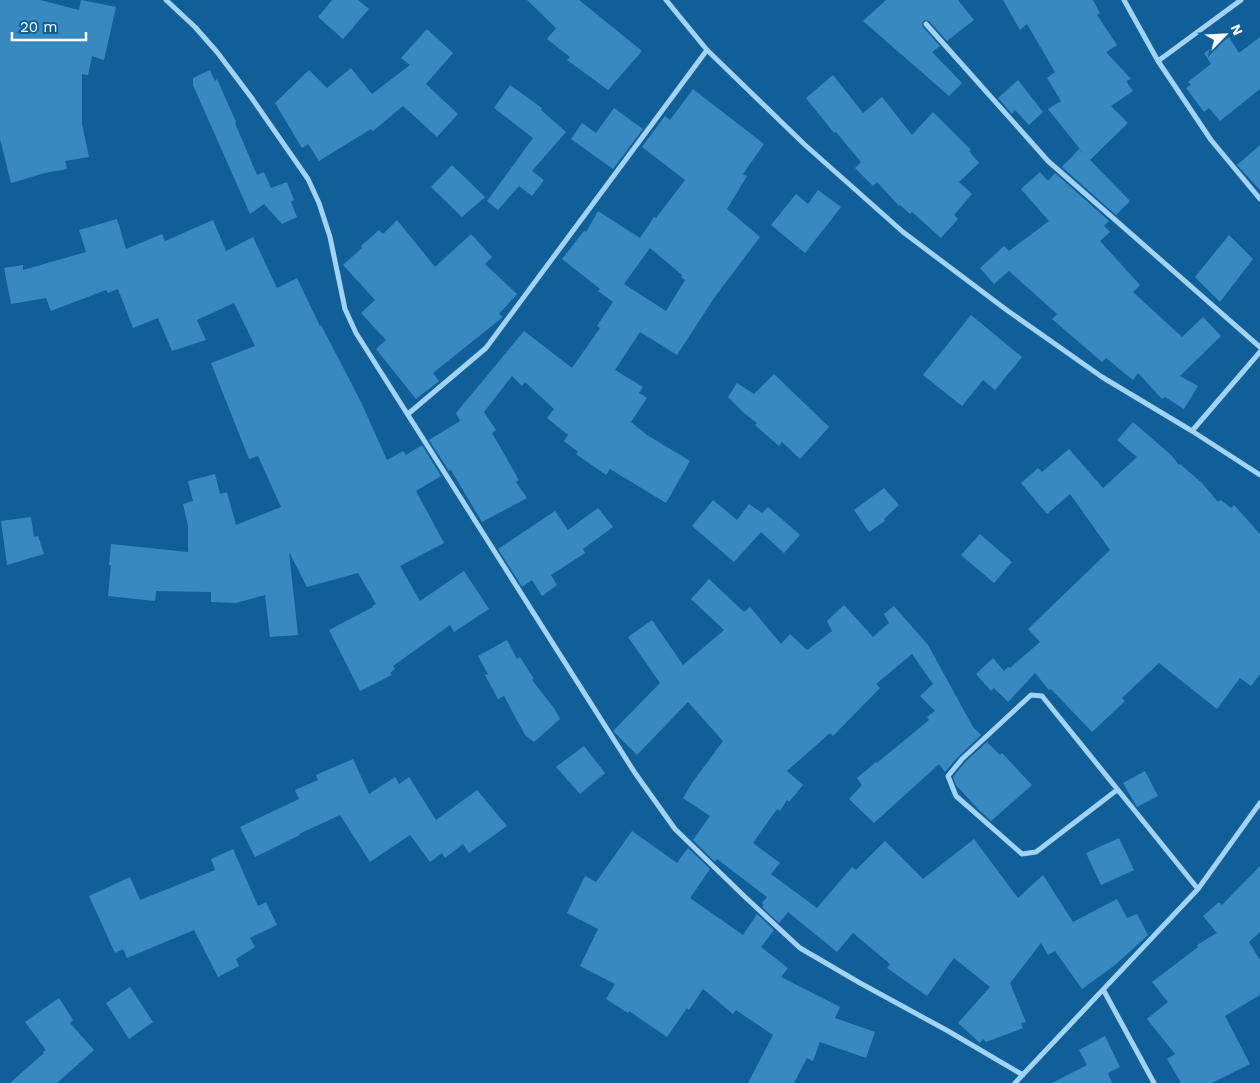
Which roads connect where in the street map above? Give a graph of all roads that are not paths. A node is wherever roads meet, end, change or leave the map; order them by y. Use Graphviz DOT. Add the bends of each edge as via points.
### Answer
graph roads {
  1 [pos="166,0"];
  2 [pos="666,0"];
  3 [pos="1124,0"];
  4 [pos="1241,0"];
  5 [pos="926,24"];
  6 [pos="707,50"];
  7 [pos="1158,61"];
  8 [pos="1260,199"];
  9 [pos="1260,347"];
  10 [pos="1260,352"];
  11 [pos="408,414"];
  12 [pos="1192,431"];
  13 [pos="1260,475"];
  14 [pos="1117,790"];
  15 [pos="1260,803"];
  16 [pos="1198,889"];
  17 [pos="1104,990"];
  18 [pos="1022,1075"];
  19 [pos="1016,1083"];
  20 [pos="1154,1083"];
  1 -- 11 [label="street" via="217,52 308,178 320,203 330,237 345,309 356,333"];
  2 -- 6 [label="street"];
  3 -- 7 [label="street"];
  4 -- 7 [label="street"];
  5 -- 9 [label="street" via="1048,160"];
  6 -- 11 [label="street" via="486,348"];
  6 -- 12 [label="street" via="804,144 902,232 1102,377"];
  7 -- 8 [label="street" via="1211,140"];
  10 -- 12 [label="street"];
  11 -- 18 [label="street" via="635,773 675,829 800,948"];
  12 -- 13 [label="street"];
  14 -- 14 [label="street" via="1042,696 1031,695 948,776 956,796 1022,854 1036,852"];
  14 -- 16 [label="street"];
  15 -- 16 [label="street"];
  16 -- 17 [label="street"];
  17 -- 18 [label="street"];
  17 -- 20 [label="street"];
  18 -- 19 [label="street"];
}
